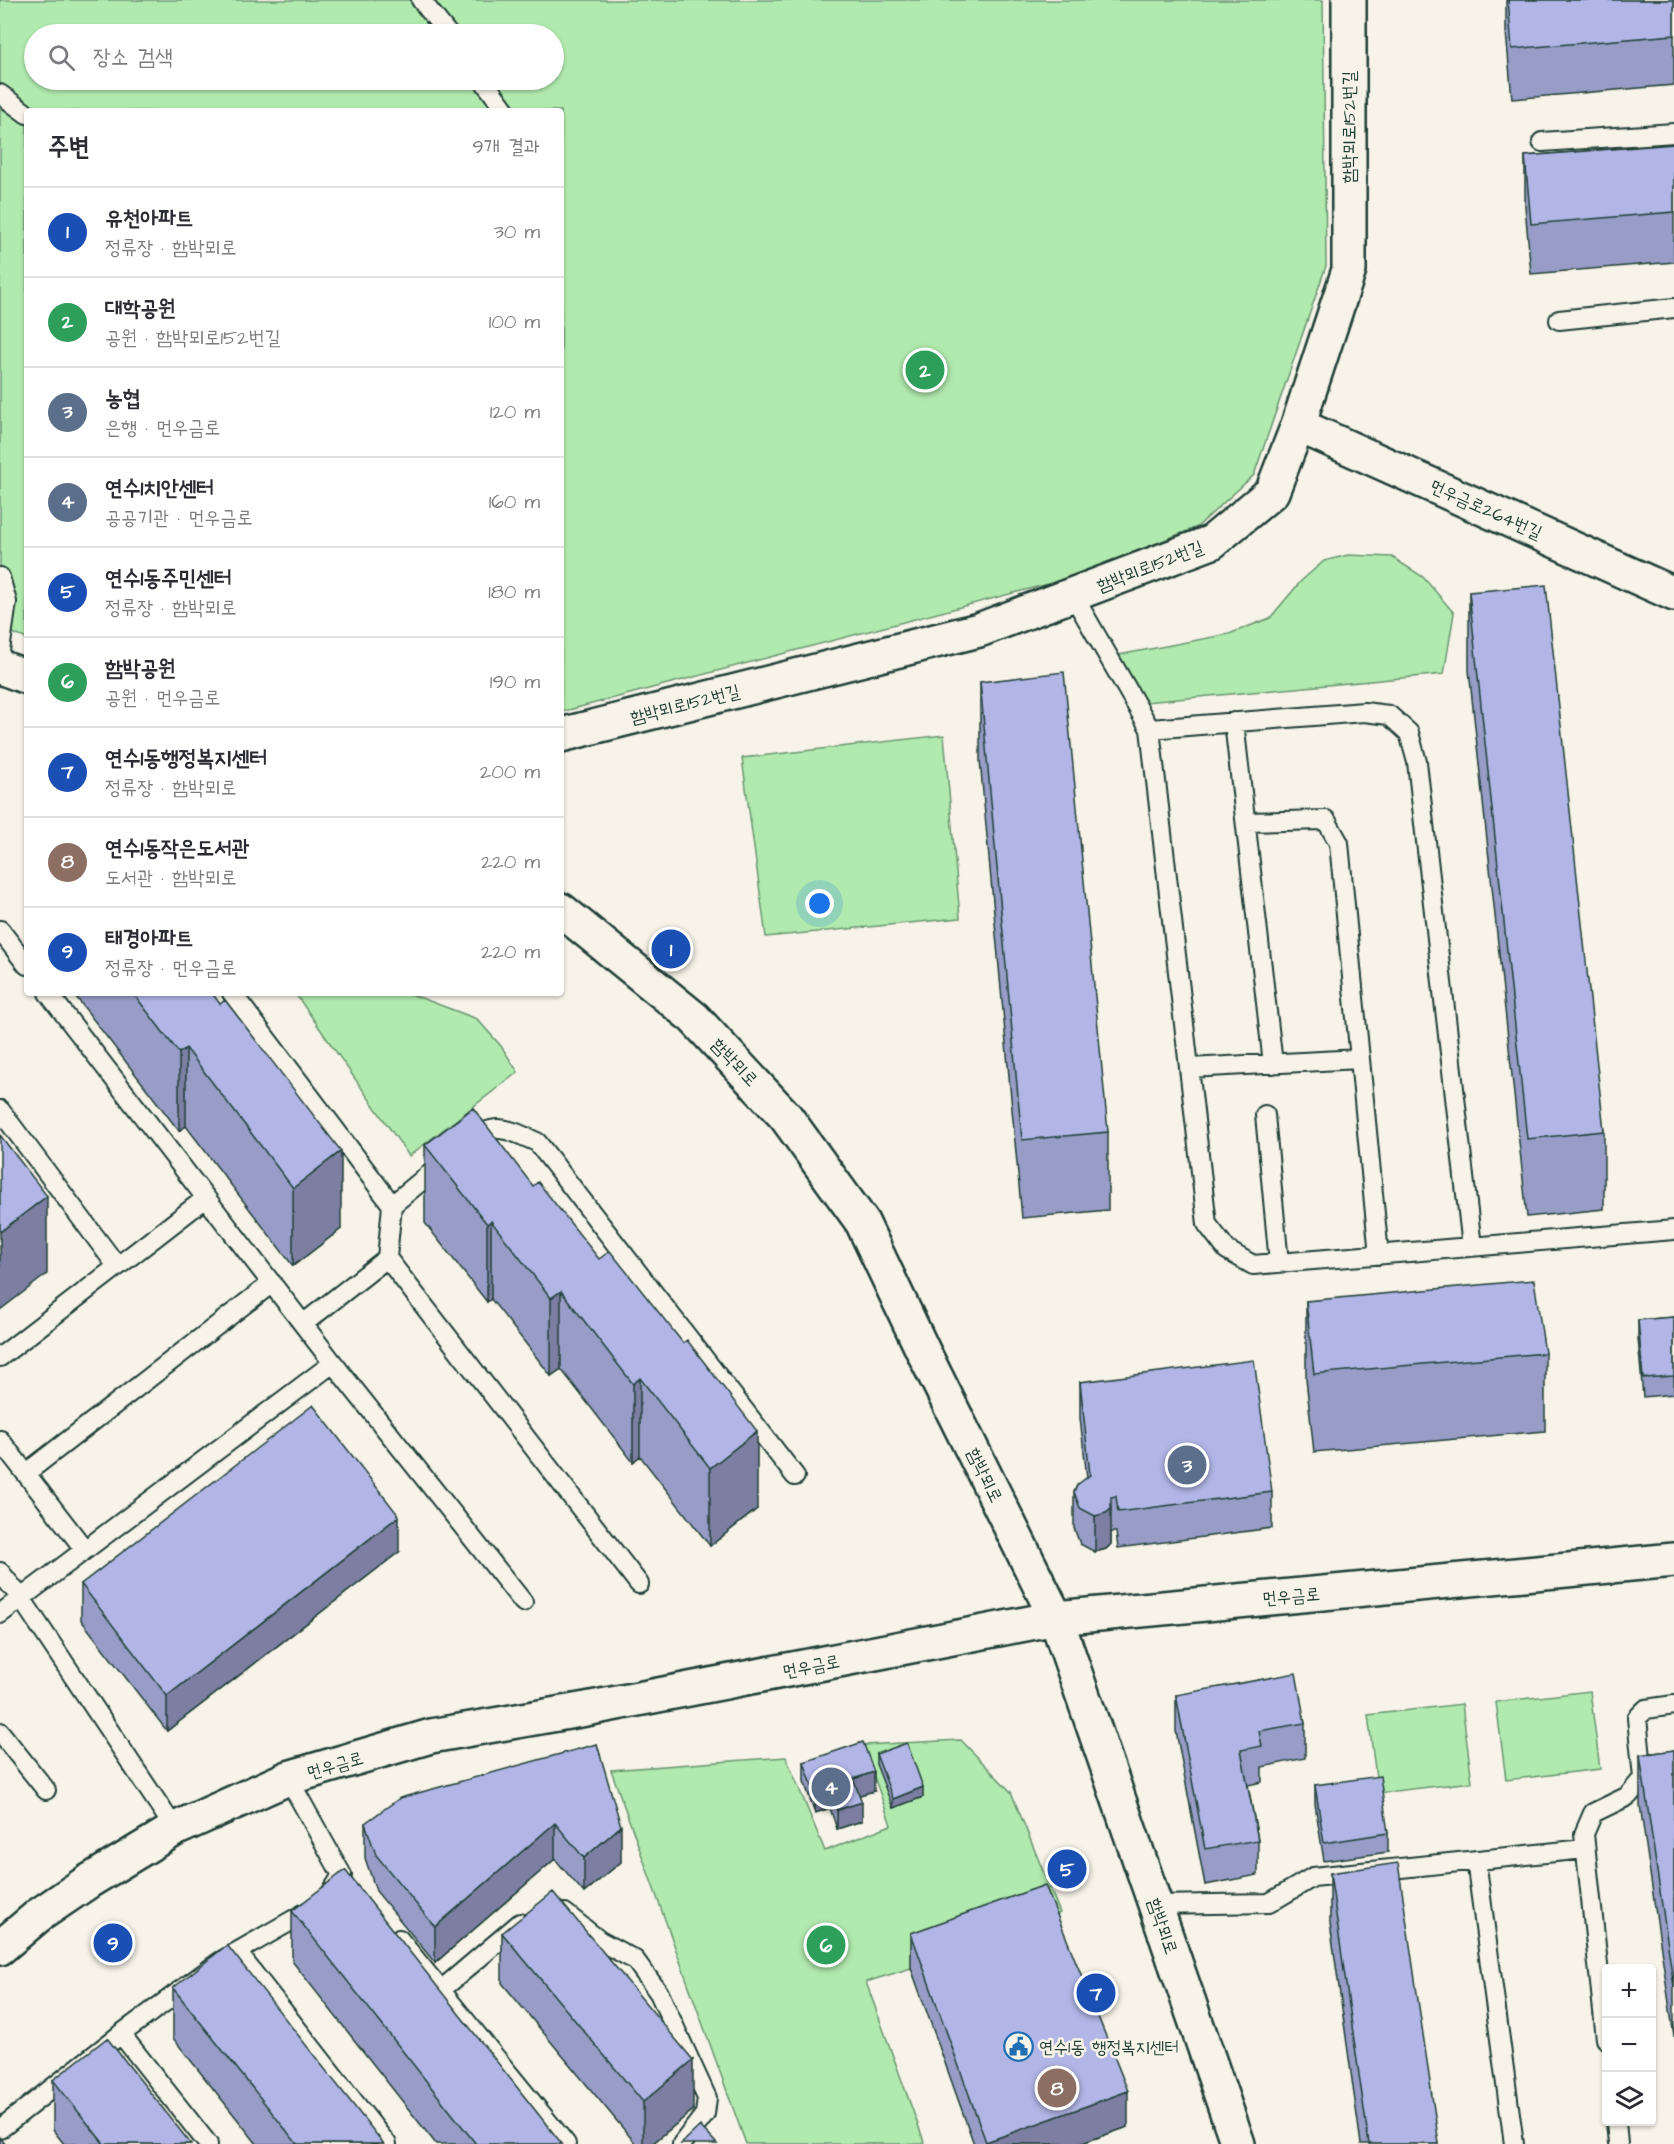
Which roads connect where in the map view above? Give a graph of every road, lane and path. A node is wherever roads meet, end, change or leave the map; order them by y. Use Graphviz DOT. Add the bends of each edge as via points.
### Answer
graph roads {
  1 [pos="421,0"];
  2 [pos="1349,0"];
  3 [pos="440,24"];
  4 [pos="490,90"];
  5 [pos="0,94"];
  6 [pos="504,108"];
  7 [pos="24,112"];
  8 [pos="1674,133"];
  9 [pos="1542,142"];
  10 [pos="1674,308"];
  11 [pos="1559,320"];
  12 [pos="1298,425"];
  13 [pos="0,577"];
  14 [pos="1674,594"];
  15 [pos="1073,595"];
  16 [pos="0,651"];
  17 [pos="0,667"];
  18 [pos="24,676"];
  19 [pos="1234,722"];
  20 [pos="1150,729"];
  21 [pos="564,734"];
  22 [pos="1246,822"];
  23 [pos="564,912"];
  24 [pos="0,930"];
  25 [pos="24,961"];
  26 [pos="50,996"];
  27 [pos="234,996"];
  28 [pos="1360,1059"];
  29 [pos="1273,1064"];
  30 [pos="1189,1068"];
  31 [pos="0,1110"];
  32 [pos="1265,1115"];
  33 [pos="206,1198"];
  34 [pos="392,1205"];
  35 [pos="1674,1230"];
  36 [pos="1472,1247"];
  37 [pos="1378,1255"];
  38 [pos="387,1258"];
  39 [pos="1279,1263"];
  40 [pos="117,1266"];
  41 [pos="272,1283"];
  42 [pos="303,1324"];
  43 [pos="0,1357"];
  44 [pos="333,1363"];
  45 [pos="0,1440"];
  46 [pos="26,1473"];
  47 [pos="795,1476"];
  48 [pos="85,1550"];
  49 [pos="1674,1560"];
  50 [pos="0,1572"];
  51 [pos="639,1584"];
  52 [pos="21,1598"];
  53 [pos="523,1602"];
  54 [pos="0,1614"];
  55 [pos="1056,1618"];
  56 [pos="1674,1706"];
  57 [pos="0,1732"];
  58 [pos="1664,1776"];
  59 [pos="288,1778"];
  60 [pos="1642,1778"];
  61 [pos="46,1790"];
  62 [pos="175,1829"];
  63 [pos="1585,1849"];
  64 [pos="1476,1860"];
  65 [pos="342,1875"];
  66 [pos="356,1890"];
  67 [pos="1156,1905"];
  68 [pos="385,1921"];
  69 [pos="0,1948"];
  70 [pos="237,1952"];
  71 [pos="441,1990"];
  72 [pos="1604,2018"];
  73 [pos="122,2034"];
  74 [pos="1616,2126"];
  75 [pos="0,2129"];
  76 [pos="0,2135"];
  77 [pos="8,2144"];
  78 [pos="208,2144"];
  79 [pos="387,2144"];
  80 [pos="566,2144"];
  81 [pos="682,2144"];
  82 [pos="1238,2144"];
  83 [pos="1514,2144"];
  84 [pos="1618,2144"];
  1 -- 3 [label="lane"];
  2 -- 12 [label="main road, 함박뫼로152번길" via="1348,270"];
  4 -- 6 [label="lane"];
  5 -- 7 [label="lane"];
  8 -- 9 [label="lane"];
  10 -- 11 [label="lane"];
  12 -- 14 [label="main road, 먼우금로264번길"];
  12 -- 15 [label="main road, 함박뫼로152번길" via="1272,492 1212,542"];
  13 -- 16 [label="lane" via="7,602"];
  15 -- 20 [label="lane"];
  15 -- 21 [label="main road, 함박뫼로152번길" via="979,630"];
  17 -- 18 [label="main road"];
  19 -- 20 [label="lane"];
  19 -- 22 [label="lane"];
  19 -- 36 [label="lane" via="1364,712 1389,715 1409,733 1417,762"];
  20 -- 30 [label="lane"];
  22 -- 28 [label="lane" via="1326,820 1339,843"];
  22 -- 29 [label="lane"];
  23 -- 55 [label="main road, 함박뫼로" via="694,1018 786,1117 862,1222"];
  24 -- 25 [label="lane"];
  26 -- 33 [label="lane"];
  27 -- 34 [label="lane"];
  28 -- 29 [label="lane"];
  28 -- 37 [label="lane"];
  29 -- 30 [label="lane"];
  30 -- 39 [label="lane" via="1207,1224 1227,1250 1253,1265"];
  31 -- 40 [label="lane"];
  32 -- 39 [label="lane"];
  33 -- 40 [label="lane"];
  33 -- 41 [label="lane"];
  34 -- 38 [label="lane"];
  34 -- 47 [label="lane" via="482,1131 504,1128 537,1142"];
  35 -- 36 [label="lane"];
  36 -- 37 [label="lane"];
  37 -- 39 [label="lane"];
  38 -- 42 [label="lane"];
  38 -- 51 [label="lane"];
  40 -- 43 [label="lane"];
  41 -- 42 [label="lane"];
  41 -- 46 [label="lane"];
  42 -- 44 [label="lane"];
  44 -- 48 [label="lane"];
  44 -- 53 [label="lane"];
  45 -- 46 [label="lane"];
  46 -- 48 [label="lane"];
  48 -- 52 [label="lane"];
  49 -- 55 [label="main road, 먼우금로"];
  50 -- 52 [label="lane"];
  52 -- 54 [label="lane"];
  52 -- 62 [label="lane"];
  55 -- 59 [label="main road, 먼우금로" via="431,1736"];
  55 -- 67 [label="main road, 함박뫼로"];
  56 -- 60 [label="lane" via="1646,1709 1637,1718"];
  57 -- 61 [label="lane"];
  58 -- 60 [label="lane"];
  59 -- 62 [label="main road, 먼우금로"];
  59 -- 65 [label="lane"];
  60 -- 63 [label="lane" via="1628,1796 1593,1813 1584,1834"];
  62 -- 69 [label="main road, 먼우금로" via="89,1881"];
  63 -- 64 [label="lane"];
  63 -- 72 [label="lane"];
  64 -- 67 [label="lane" via="1313,1877 1269,1903"];
  64 -- 83 [label="lane"];
  65 -- 66 [label="lane"];
  65 -- 70 [label="lane" via="326,1901"];
  67 -- 82 [label="main road, 함박뫼로"];
  68 -- 71 [label="lane"];
  70 -- 73 [label="lane"];
  70 -- 79 [label="lane"];
  71 -- 80 [label="lane"];
  71 -- 81 [label="lane" via="542,1907 558,1906 600,1941 635,1960 660,1993 707,2098 705,2114"];
  73 -- 75 [label="lane"];
  73 -- 78 [label="lane"];
  74 -- 84 [label="lane"];
  76 -- 77 [label="lane"];
}
